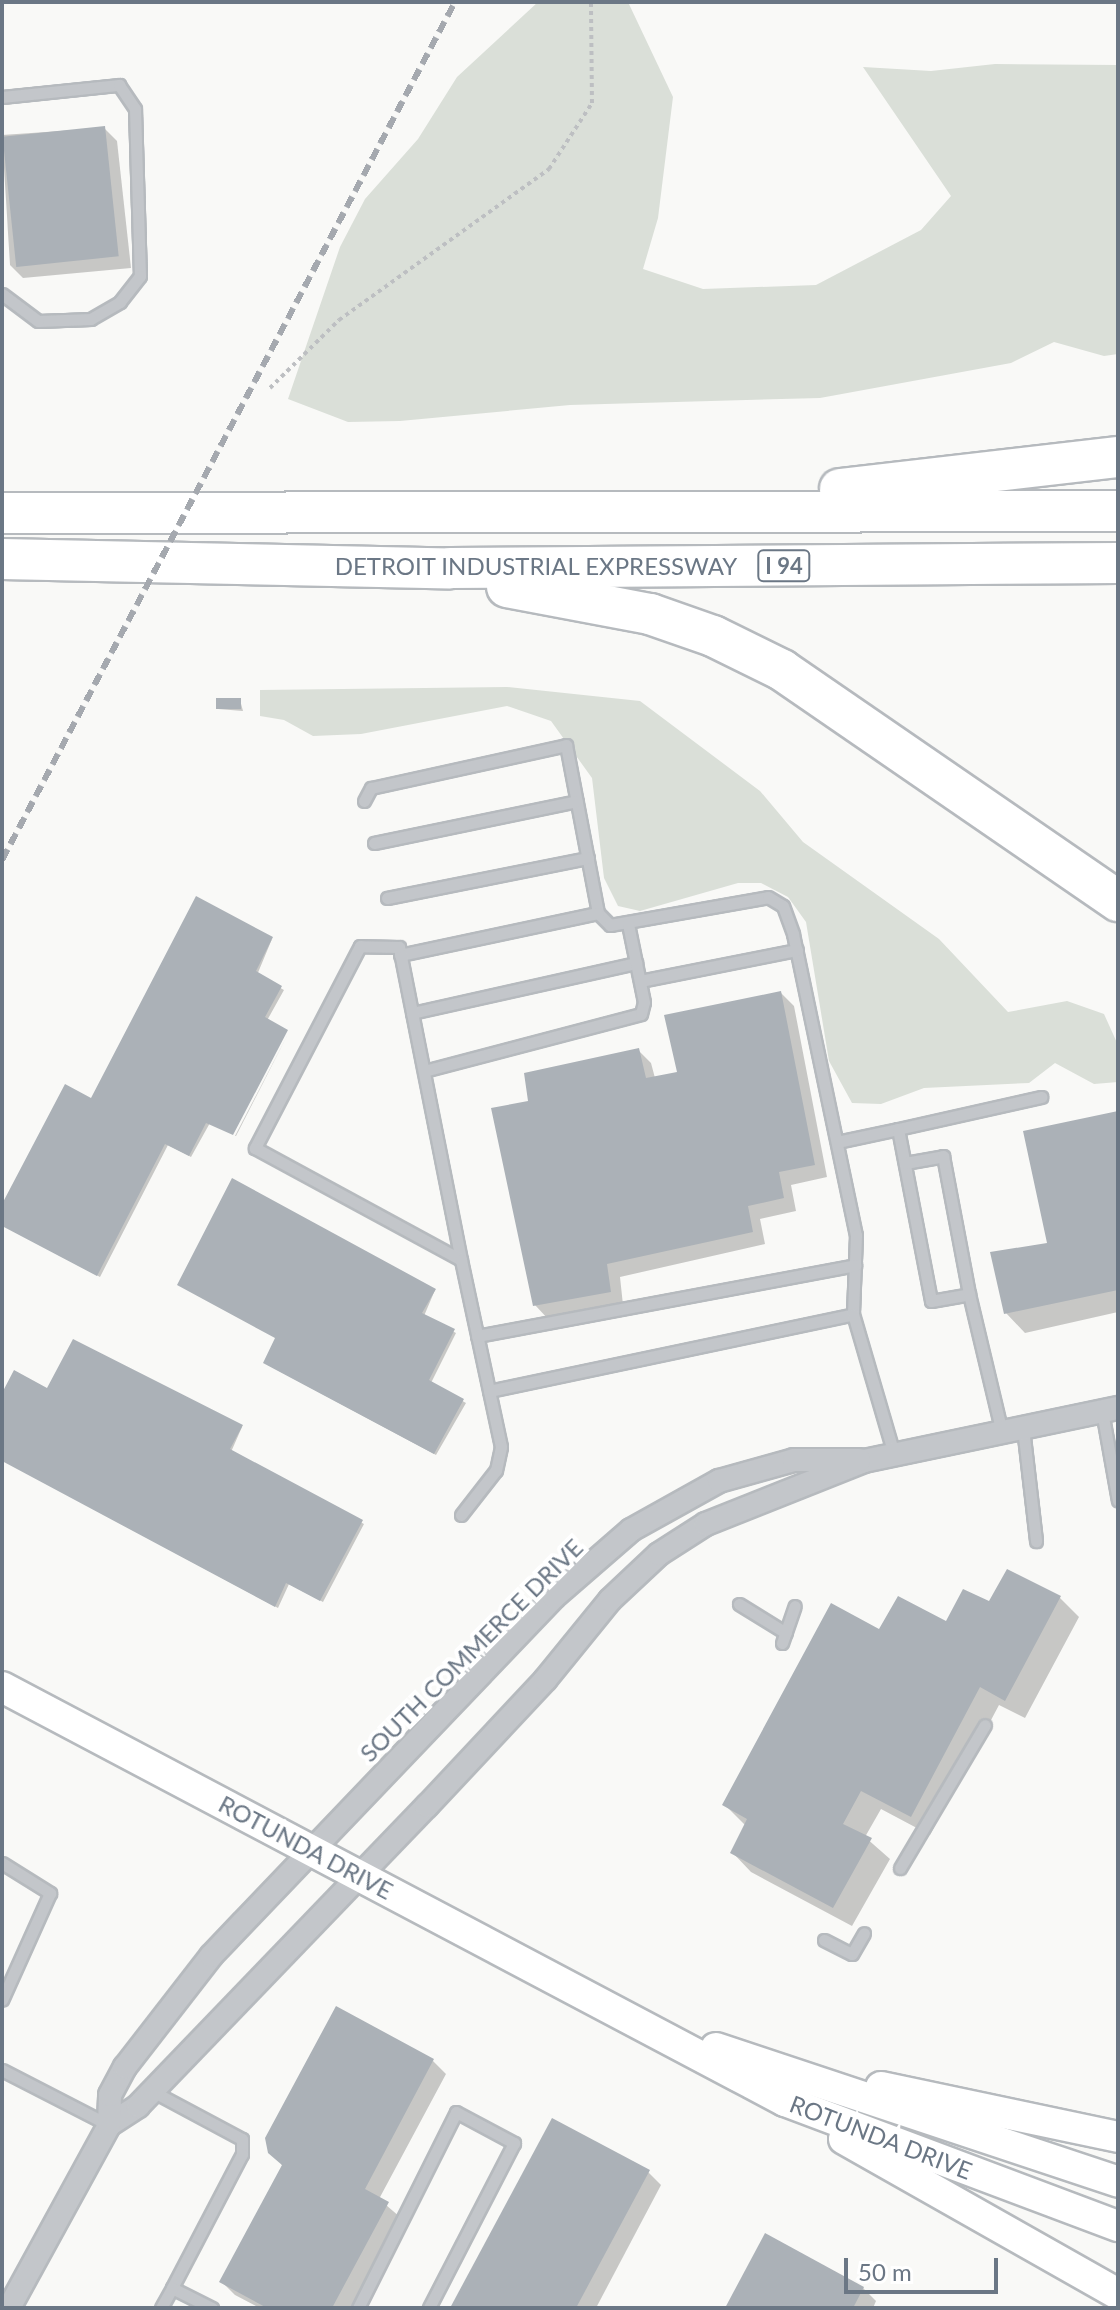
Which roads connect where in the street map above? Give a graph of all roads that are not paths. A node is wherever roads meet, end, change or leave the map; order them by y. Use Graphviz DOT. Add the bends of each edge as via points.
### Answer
graph roads {
  1 [pos="2,97"];
  2 [pos="2,294"];
  3 [pos="1118,457"];
  4 [pos="651,510"];
  5 [pos="1118,511"];
  6 [pos="2,513"];
  7 [pos="2,559"];
  8 [pos="1118,563"];
  9 [pos="450,568"];
  10 [pos="364,801"];
  11 [pos="577,801"];
  12 [pos="374,843"];
  13 [pos="588,858"];
  14 [pos="387,898"];
  15 [pos="1118,901"];
  16 [pos="598,913"];
  17 [pos="628,924"];
  18 [pos="797,950"];
  19 [pos="400,955"];
  20 [pos="636,963"];
  21 [pos="640,981"];
  22 [pos="412,1013"];
  23 [pos="424,1071"];
  24 [pos="1041,1097"];
  25 [pos="898,1129"];
  26 [pos="837,1142"];
  27 [pos="905,1163"];
  28 [pos="461,1260"];
  29 [pos="855,1265"];
  30 [pos="969,1294"];
  31 [pos="853,1314"];
  32 [pos="477,1336"];
  33 [pos="489,1391"];
  34 [pos="1110,1410"];
  35 [pos="1013,1430"];
  36 [pos="894,1454"];
  37 [pos="864,1461"];
  38 [pos="1118,1501"];
  39 [pos="461,1515"];
  40 [pos="1036,1541"];
  41 [pos="739,1604"];
  42 [pos="795,1606"];
  43 [pos="2,1687"];
  44 [pos="985,1725"];
  45 [pos="312,1851"];
  46 [pos="2,1863"];
  47 [pos="900,1868"];
  48 [pos="358,1875"];
  49 [pos="864,1933"];
  50 [pos="824,1940"];
  51 [pos="2,2000"];
  52 [pos="609,2008"];
  53 [pos="737,2056"];
  54 [pos="2,2070"];
  55 [pos="152,2091"];
  56 [pos="109,2125"];
  57 [pos="1118,2137"];
  58 [pos="1118,2182"];
  59 [pos="1118,2226"];
  60 [pos="172,2288"];
  61 [pos="1118,2294"];
  62 [pos="9,2308"];
  63 [pos="161,2308"];
  64 [pos="212,2308"];
  65 [pos="358,2308"];
  66 [pos="429,2308"];
  1 -- 2 [label="lane" via="119,85 135,109 140,276 120,302 91,319 38,321"];
  3 -- 4 [label="highway"];
  4 -- 5 [label="highway"];
  4 -- 6 [label="highway"];
  7 -- 9 [label="highway, DETROIT INDUSTRIAL EXPRESSWAY / I 94"];
  8 -- 9 [label="highway, DETROIT INDUSTRIAL EXPRESSWAY / I 94"];
  9 -- 15 [label="highway" via="506,587 650,614 713,636 782,670"];
  10 -- 11 [label="lane" via="371,788 566,745"];
  11 -- 12 [label="lane"];
  11 -- 13 [label="lane"];
  13 -- 14 [label="lane"];
  13 -- 16 [label="lane"];
  16 -- 17 [label="lane" via="610,925"];
  16 -- 19 [label="lane"];
  17 -- 18 [label="lane" via="768,897 783,906"];
  17 -- 20 [label="lane"];
  18 -- 21 [label="lane"];
  18 -- 26 [label="lane"];
  19 -- 22 [label="lane"];
  19 -- 28 [label="lane" via="399,947 360,946 255,1148"];
  20 -- 21 [label="lane"];
  20 -- 22 [label="lane"];
  21 -- 23 [label="lane" via="644,1002 641,1014 631,1020"];
  22 -- 23 [label="lane"];
  23 -- 28 [label="lane"];
  24 -- 25 [label="lane"];
  25 -- 26 [label="lane"];
  25 -- 27 [label="lane"];
  26 -- 29 [label="lane" via="856,1235"];
  27 -- 30 [label="lane" via="931,1301"];
  27 -- 30 [label="lane" via="943,1156"];
  28 -- 32 [label="lane"];
  29 -- 31 [label="lane"];
  29 -- 32 [label="lane"];
  30 -- 35 [label="lane"];
  31 -- 33 [label="lane"];
  31 -- 36 [label="lane"];
  32 -- 33 [label="lane"];
  33 -- 39 [label="lane" via="501,1447 496,1470"];
  34 -- 35 [label="street, SOUTH COMMERCE DRIVE"];
  34 -- 38 [label="lane"];
  35 -- 36 [label="street, SOUTH COMMERCE DRIVE"];
  35 -- 40 [label="lane"];
  36 -- 37 [label="street, SOUTH COMMERCE DRIVE"];
  37 -- 45 [label="street, SOUTH COMMERCE DRIVE" via="829,1458 759,1467 685,1498 631,1530 554,1597"];
  37 -- 48 [label="street, SOUTH COMMERCE DRIVE" via="706,1524 659,1554 610,1600 545,1680"];
  41 -- 42 [label="lane" via="784,1638"];
  43 -- 45 [label="main road, ROTUNDA DRIVE"];
  44 -- 47 [label="lane"];
  45 -- 48 [label="main road, ROTUNDA DRIVE"];
  45 -- 56 [label="street, SOUTH COMMERCE DRIVE" via="211,1956 125,2067 110,2095"];
  46 -- 51 [label="lane" via="50,1893"];
  48 -- 52 [label="main road, ROTUNDA DRIVE"];
  48 -- 55 [label="street, SOUTH COMMERCE DRIVE"];
  49 -- 50 [label="lane" via="852,1954"];
  52 -- 53 [label="main road, ROTUNDA DRIVE"];
  52 -- 59 [label="main road, ROTUNDA DRIVE" via="785,2101"];
  52 -- 61 [label="main road" via="684,2060 772,2108 842,2138"];
  53 -- 57 [label="main road" via="789,2058 894,2091"];
  53 -- 58 [label="main road, ROTUNDA DRIVE"];
  54 -- 56 [label="lane"];
  55 -- 56 [label="street, SOUTH COMMERCE DRIVE"];
  55 -- 60 [label="lane" via="242,2139 242,2154"];
  56 -- 62 [label="street"];
  60 -- 63 [label="lane"];
  60 -- 64 [label="lane"];
  65 -- 66 [label="lane" via="456,2112 514,2143"];
}
